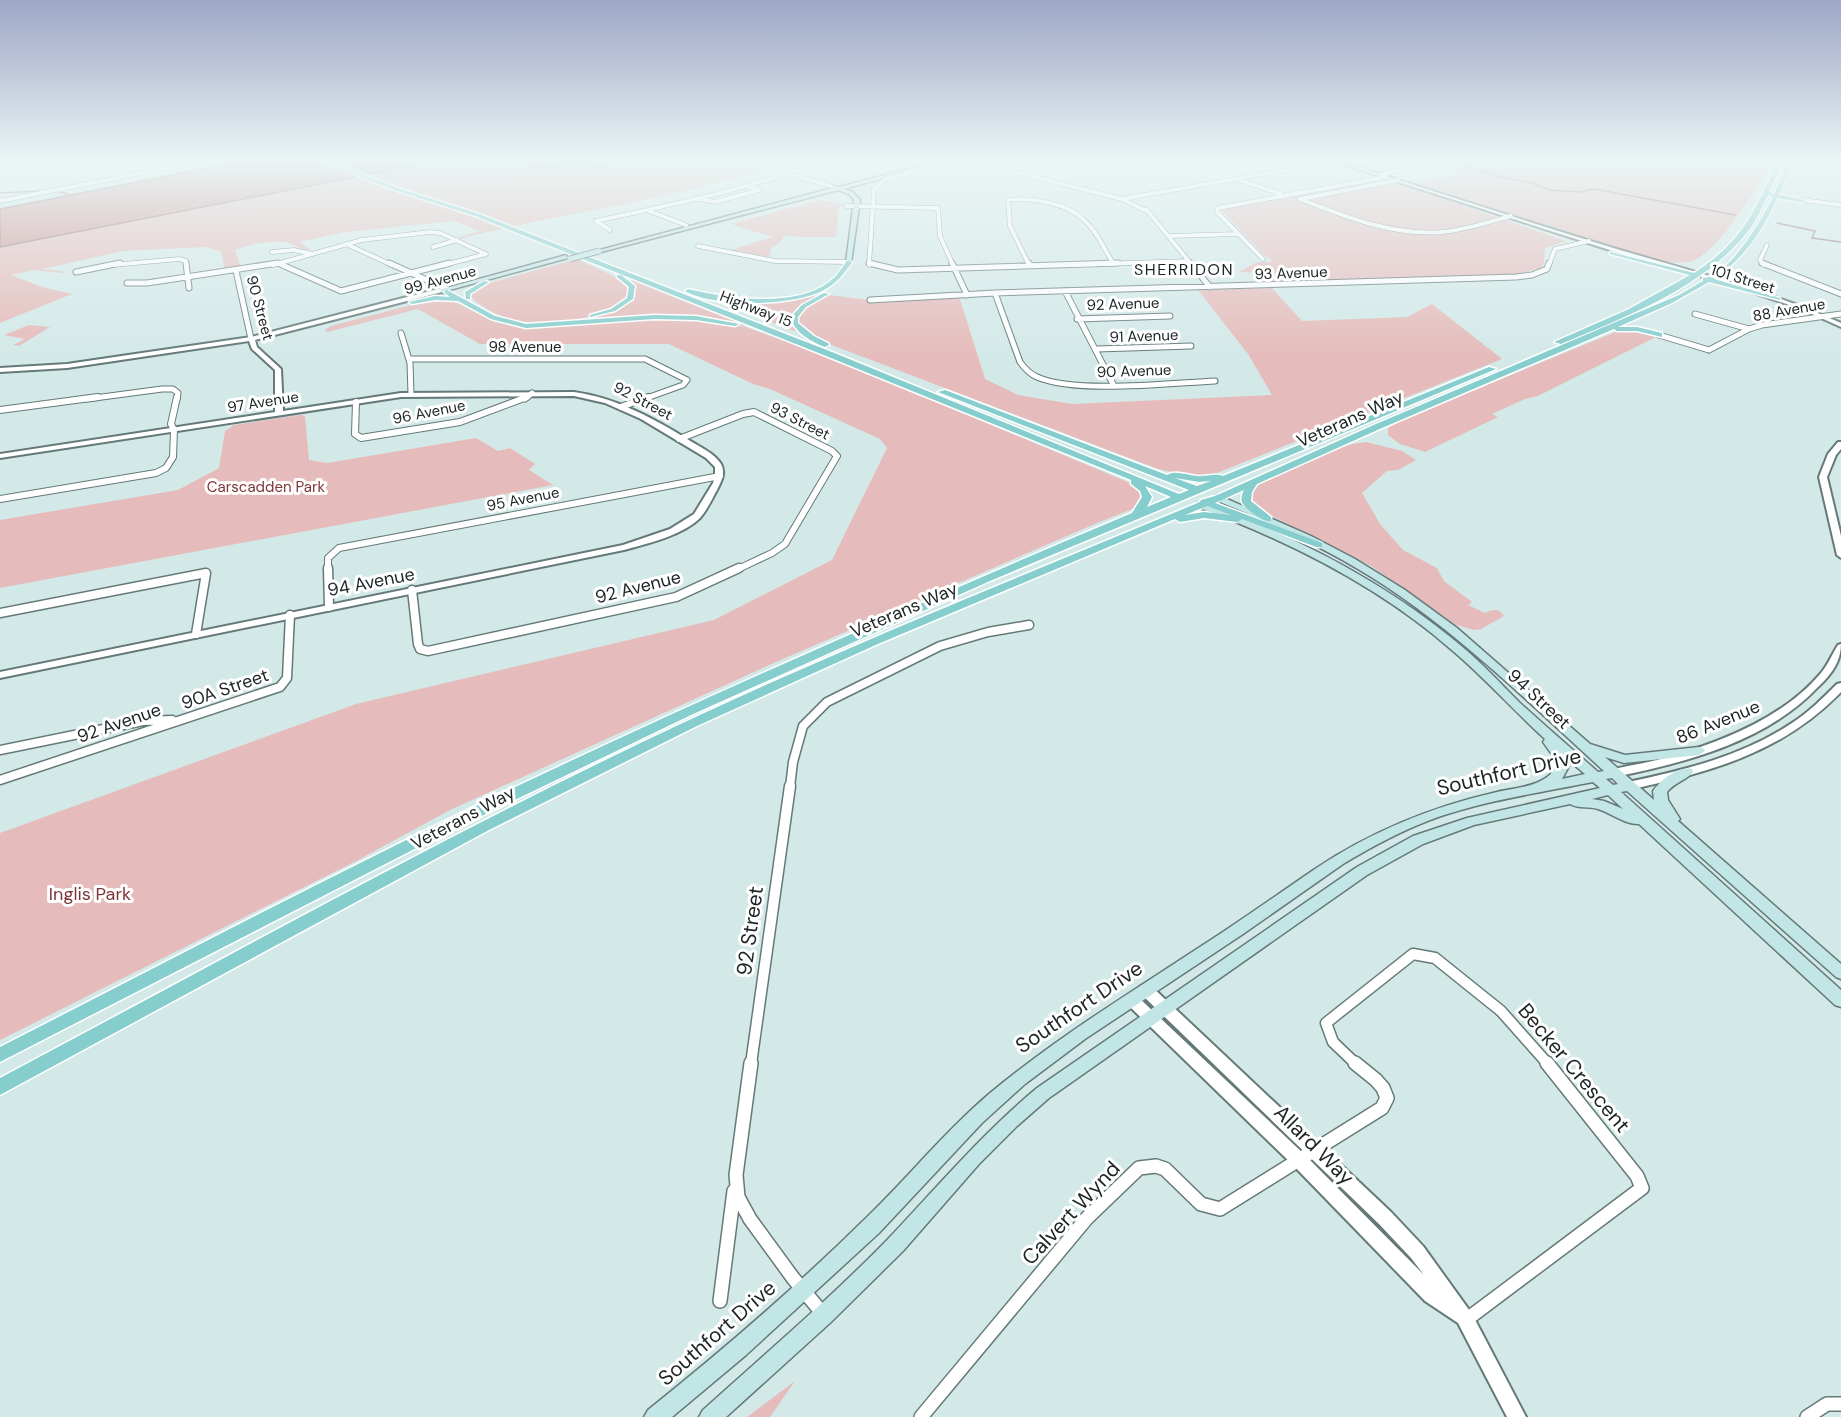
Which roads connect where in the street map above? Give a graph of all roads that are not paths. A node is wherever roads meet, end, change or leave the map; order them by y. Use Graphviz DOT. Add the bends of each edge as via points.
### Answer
graph roads {
  1 [pos="502,225"];
  2 [pos="512,225"];
  3 [pos="601,225"];
  4 [pos="686,225"];
  5 [pos="693,225"];
  6 [pos="854,225"];
  7 [pos="871,225"];
  8 [pos="939,225"];
  9 [pos="1010,225"];
  10 [pos="1088,225"];
  11 [pos="1159,225"];
  12 [pos="1230,225"];
  13 [pos="1379,225"];
  14 [pos="1475,225"];
  15 [pos="1537,225"];
  16 [pos="1538,225"];
  17 [pos="1748,225"];
  18 [pos="1759,225"];
  19 [pos="610,230"];
  20 [pos="1238,234"];
  21 [pos="1168,236"];
  22 [pos="457,240"];
  23 [pos="1589,241"];
  24 [pos="1581,242"];
  25 [pos="346,244"];
  26 [pos="1767,245"];
  27 [pos="698,246"];
  28 [pos="433,247"];
  29 [pos="597,250"];
  30 [pos="1727,250"];
  31 [pos="272,252"];
  32 [pos="1612,253"];
  33 [pos="312,254"];
  34 [pos="568,258"];
  35 [pos="1263,259"];
  36 [pos="1189,261"];
  37 [pos="849,262"];
  38 [pos="597,263"];
  39 [pos="1113,263"];
  40 [pos="280,264"];
  41 [pos="1664,264"];
  42 [pos="1709,264"];
  43 [pos="1030,266"];
  44 [pos="1653,266"];
  45 [pos="956,268"];
  46 [pos="1722,270"];
  47 [pos="236,271"];
  48 [pos="76,272"];
  49 [pos="638,274"];
  50 [pos="411,275"];
  51 [pos="1700,277"];
  52 [pos="188,278"];
  53 [pos="486,282"];
  54 [pos="127,283"];
  55 [pos="1676,285"];
  56 [pos="1841,285"];
  57 [pos="1210,287"];
  58 [pos="1735,287"];
  59 [pos="1823,287"];
  60 [pos="189,288"];
  61 [pos="447,291"];
  62 [pos="1065,291"];
  63 [pos="1691,291"];
  64 [pos="994,293"];
  65 [pos="967,294"];
  66 [pos="1841,294"];
  67 [pos="464,299"];
  68 [pos="1778,299"];
  69 [pos="870,300"];
  70 [pos="412,302"];
  71 [pos="1650,313"];
  72 [pos="1695,314"];
  73 [pos="1841,314"];
  74 [pos="1170,316"];
  75 [pos="1822,316"];
  76 [pos="1812,317"];
  77 [pos="1636,318"];
  78 [pos="1077,319"];
  79 [pos="1841,325"];
  80 [pos="1749,329"];
  81 [pos="1841,330"];
  82 [pos="400,333"];
  83 [pos="1599,334"];
  84 [pos="1660,334"];
  85 [pos="252,341"];
  86 [pos="800,342"];
  87 [pos="1191,346"];
  88 [pos="1097,349"];
  89 [pos="844,355"];
  90 [pos="409,359"];
  91 [pos="0,372"];
  92 [pos="1215,381"];
  93 [pos="1113,384"];
  94 [pos="532,393"];
  95 [pos="411,394"];
  96 [pos="356,402"];
  97 [pos="621,407"];
  98 [pos="0,410"];
  99 [pos="279,414"];
  100 [pos="174,430"];
  101 [pos="1020,434"];
  102 [pos="1322,437"];
  103 [pos="679,439"];
  104 [pos="1841,444"];
  105 [pos="836,454"];
  106 [pos="0,456"];
  107 [pos="1135,466"];
  108 [pos="1115,471"];
  109 [pos="720,476"];
  110 [pos="1229,476"];
  111 [pos="1255,481"];
  112 [pos="1189,496"];
  113 [pos="0,499"];
  114 [pos="1207,500"];
  115 [pos="1237,519"];
  116 [pos="1268,519"];
  117 [pos="1124,520"];
  118 [pos="1158,523"];
  119 [pos="1319,545"];
  120 [pos="1841,555"];
  121 [pos="1019,582"];
  122 [pos="412,590"];
  123 [pos="329,607"];
  124 [pos="0,613"];
  125 [pos="290,615"];
  126 [pos="1029,625"];
  127 [pos="196,634"];
  128 [pos="1841,647"];
  129 [pos="0,675"];
  130 [pos="1841,686"];
  131 [pos="827,702"];
  132 [pos="178,720"];
  133 [pos="1533,722"];
  134 [pos="1574,736"];
  135 [pos="0,750"];
  136 [pos="1699,751"];
  137 [pos="1687,772"];
  138 [pos="1614,773"];
  139 [pos="1597,777"];
  140 [pos="0,780"];
  141 [pos="1628,786"];
  142 [pos="1540,788"];
  143 [pos="1610,790"];
  144 [pos="1533,806"];
  145 [pos="1650,827"];
  146 [pos="1690,841"];
  147 [pos="1841,973"];
  148 [pos="1139,995"];
  149 [pos="1841,1000"];
  150 [pos="1158,1013"];
  151 [pos="0,1055"];
  152 [pos="0,1087"];
  153 [pos="1314,1150"];
  154 [pos="1299,1160"];
  155 [pos="736,1175"];
  156 [pos="803,1291"];
  157 [pos="720,1301"];
  158 [pos="824,1315"];
  159 [pos="1466,1320"];
  160 [pos="1841,1404"];
  161 [pos="655,1417"];
  162 [pos="710,1417"];
  163 [pos="921,1417"];
  164 [pos="1517,1417"];
  165 [pos="1807,1417"];
  1 -- 38 [label="main road, Highway 15"];
  2 -- 49 [label="main road, Highway 15"];
  3 -- 19 [label="street"];
  4 -- 29 [label="main road, 99 Avenue"];
  5 -- 29 [label="main road, 99 Avenue"];
  6 -- 37 [label="main road"];
  7 -- 45 [label="street" via="868,264 874,268"];
  8 -- 45 [label="street"];
  9 -- 43 [label="street"];
  10 -- 39 [label="street"];
  11 -- 21 [label="street"];
  12 -- 20 [label="street"];
  13 -- 14 [label="street" via="1419,232 1452,231"];
  15 -- 24 [label="street, 101 Street"];
  16 -- 23 [label="street, 101 Street"];
  17 -- 30 [label="main road, Veterans Way"];
  18 -- 46 [label="main road, Veterans Way" via="1749,244"];
  20 -- 21 [label="street"];
  20 -- 35 [label="street"];
  21 -- 36 [label="street"];
  22 -- 25 [label="street" via="433,232"];
  22 -- 28 [label="street"];
  22 -- 50 [label="street" via="486,254"];
  23 -- 24 [label="street, 93 Avenue"];
  23 -- 41 [label="street, 101 Street"];
  24 -- 32 [label="street, 101 Street"];
  24 -- 57 [label="street, 93 Avenue" via="1555,249 1547,269 1533,275"];
  25 -- 33 [label="street"];
  25 -- 50 [label="street"];
  26 -- 59 [label="street, 88 Avenue" via="1762,264"];
  27 -- 37 [label="street" via="760,260"];
  29 -- 34 [label="main road, 99 Avenue, bridge"];
  30 -- 42 [label="main road, Veterans Way"];
  30 -- 51 [label="main road"];
  31 -- 33 [label="street" via="294,250"];
  32 -- 44 [label="street, 101 Street"];
  32 -- 51 [label="main road"];
  33 -- 40 [label="street"];
  34 -- 53 [label="main road, 99 Avenue"];
  34 -- 61 [label="main road, 99 Avenue"];
  36 -- 39 [label="street"];
  36 -- 57 [label="street"];
  37 -- 49 [label="main road" via="844,274 828,286 774,300 705,297"];
  37 -- 89 [label="main road" via="852,265 848,278 804,306 794,317 802,332"];
  38 -- 67 [label="main road" via="629,282 633,292 624,304 597,315 565,322 522,323 497,316"];
  38 -- 86 [label="main road, Highway 15"];
  39 -- 43 [label="street"];
  40 -- 47 [label="street"];
  40 -- 50 [label="street" via="340,291"];
  41 -- 42 [label="main road"];
  41 -- 51 [label="street, 101 Street"];
  42 -- 51 [label="main road, Veterans Way"];
  43 -- 45 [label="street"];
  44 -- 51 [label="street, 101 Street"];
  44 -- 55 [label="main road" via="1678,279"];
  45 -- 65 [label="street"];
  46 -- 51 [label="main road, Veterans Way"];
  46 -- 58 [label="main road"];
  47 -- 52 [label="street"];
  47 -- 85 [label="street, 90 Street"];
  48 -- 52 [label="street" via="121,263 179,259 186,261"];
  49 -- 89 [label="main road, Highway 15"];
  50 -- 61 [label="street"];
  51 -- 55 [label="main road, Veterans Way"];
  51 -- 58 [label="street, 101 Street"];
  51 -- 63 [label="main road, Veterans Way"];
  51 -- 68 [label="main road"];
  51 -- 71 [label="main road" via="1649,310"];
  52 -- 54 [label="street"];
  52 -- 60 [label="street"];
  53 -- 61 [label="main road, 99 Avenue"];
  53 -- 67 [label="main road" via="471,288"];
  55 -- 102 [label="main road, Veterans Way" via="1566,338"];
  56 -- 59 [label="street"];
  57 -- 62 [label="street, 93 Avenue"];
  58 -- 63 [label="main road"];
  58 -- 68 [label="street, 101 Street"];
  58 -- 76 [label="street, 101 Street"];
  59 -- 66 [label="street, 88 Avenue"];
  61 -- 67 [label="main road"];
  61 -- 70 [label="street, 99 Avenue"];
  61 -- 85 [label="street, 99 Avenue"];
  62 -- 64 [label="street, 93 Avenue"];
  62 -- 78 [label="street"];
  63 -- 71 [label="main road, Veterans Way"];
  64 -- 65 [label="street, 93 Avenue"];
  64 -- 93 [label="street, 90 Avenue" via="1027,372 1054,383"];
  65 -- 69 [label="street, 93 Avenue"];
  67 -- 70 [label="main road"];
  67 -- 86 [label="main road" via="493,318 519,325 696,318"];
  68 -- 75 [label="street, 101 Street"];
  70 -- 85 [label="street, 99 Avenue"];
  71 -- 77 [label="main road, Veterans Way"];
  72 -- 80 [label="street"];
  73 -- 75 [label="street, 88 Avenue"];
  74 -- 78 [label="street, 92 Avenue"];
  75 -- 76 [label="street, 88 Avenue"];
  75 -- 79 [label="street, 101 Street"];
  76 -- 80 [label="street, 88 Avenue"];
  76 -- 81 [label="street, 101 Street"];
  77 -- 83 [label="main road, Veterans Way"];
  77 -- 84 [label="main road" via="1641,326"];
  78 -- 88 [label="street"];
  80 -- 84 [label="street, 88 Avenue" via="1709,350"];
  82 -- 90 [label="street"];
  83 -- 84 [label="main road" via="1625,328"];
  83 -- 111 [label="main road, Veterans Way"];
  85 -- 91 [label="street, 99 Avenue" via="64,370"];
  85 -- 99 [label="street, 90 Street" via="254,348 279,369"];
  86 -- 101 [label="main road, Highway 15"];
  87 -- 88 [label="street, 91 Avenue"];
  88 -- 93 [label="street"];
  89 -- 107 [label="main road, Highway 15"];
  90 -- 95 [label="street"];
  90 -- 97 [label="street, 98 Avenue" via="642,359 687,381"];
  92 -- 93 [label="street, 90 Avenue"];
  94 -- 95 [label="street, 97 Avenue"];
  94 -- 96 [label="street, 96 Avenue" via="524,400 460,422 361,438 355,434"];
  94 -- 97 [label="street, 92 Street" via="590,395"];
  95 -- 96 [label="street, 97 Avenue"];
  96 -- 99 [label="street, 97 Avenue"];
  97 -- 103 [label="street, 92 Street"];
  98 -- 100 [label="street" via="169,388 178,393 171,424"];
  99 -- 100 [label="street, 97 Avenue"];
  100 -- 106 [label="street, 97 Avenue"];
  100 -- 113 [label="street" via="173,457 166,468 156,473"];
  101 -- 108 [label="main road, Highway 15"];
  101 -- 112 [label="main road"];
  102 -- 110 [label="main road, Veterans Way"];
  102 -- 114 [label="main road"];
  103 -- 105 [label="street, 93 Street" via="751,412"];
  103 -- 109 [label="street, 92 Street" via="714,459"];
  104 -- 120 [label="street" via="1832,454 1823,477"];
  105 -- 122 [label="street, 92 Avenue" via="787,542 772,553 676,597 424,651 418,644"];
  107 -- 110 [label="main road" via="1188,478"];
  107 -- 112 [label="main road, Highway 15"];
  108 -- 112 [label="main road, Highway 15"];
  108 -- 117 [label="main road" via="1141,486 1147,497 1142,508"];
  109 -- 122 [label="street, 94 Avenue" via="696,517 645,541"];
  109 -- 123 [label="street, 95 Avenue" via="343,547 328,558"];
  110 -- 112 [label="main road, Veterans Way"];
  111 -- 114 [label="main road, Veterans Way"];
  111 -- 116 [label="main road" via="1248,488 1246,502"];
  112 -- 114 [label="main road"];
  112 -- 114 [label="main road"];
  112 -- 117 [label="main road, Veterans Way"];
  112 -- 121 [label="main road" via="1023,576"];
  114 -- 115 [label="main road, 94 Street"];
  114 -- 116 [label="main road, 94 Street"];
  114 -- 118 [label="main road, Veterans Way"];
  114 -- 119 [label="main road"];
  115 -- 118 [label="main road" via="1204,515"];
  115 -- 133 [label="main road, 94 Street" via="1311,551 1386,594 1459,649"];
  116 -- 119 [label="main road, 94 Street"];
  117 -- 151 [label="main road, Veterans Way" via="824,650 560,772 298,900"];
  118 -- 121 [label="main road, Veterans Way"];
  119 -- 134 [label="main road, 94 Street" via="1393,586 1453,630"];
  121 -- 152 [label="main road, Veterans Way" via="704,718 560,788"];
  122 -- 123 [label="street, 94 Avenue"];
  123 -- 125 [label="street, 94 Avenue"];
  124 -- 127 [label="street" via="205,573 208,574"];
  125 -- 127 [label="street, 94 Avenue"];
  125 -- 132 [label="street, 90A Street" via="287,678 283,684"];
  126 -- 131 [label="street" via="940,646"];
  127 -- 129 [label="street, 94 Avenue"];
  128 -- 136 [label="street, 86 Avenue" via="1824,674 1790,708 1760,726"];
  130 -- 137 [label="street, 86 Avenue" via="1813,714 1777,737 1729,759"];
  131 -- 155 [label="street, 92 Street" via="802,726 793,762"];
  132 -- 135 [label="street, 92 Avenue" via="143,720"];
  132 -- 140 [label="street, 92 Avenue"];
  133 -- 139 [label="main road, 94 Street"];
  133 -- 142 [label="main road" via="1563,766 1558,775"];
  134 -- 136 [label="main road" via="1598,751 1624,759"];
  134 -- 138 [label="main road, 94 Street"];
  136 -- 138 [label="street, 86 Avenue"];
  137 -- 141 [label="street, 86 Avenue"];
  137 -- 146 [label="main road" via="1665,783 1660,796 1667,812"];
  138 -- 139 [label="main road, Southfort Drive"];
  138 -- 141 [label="main road, 94 Street"];
  139 -- 142 [label="main road, Southfort Drive"];
  139 -- 143 [label="main road, 94 Street"];
  141 -- 143 [label="main road, 86 Avenue"];
  141 -- 146 [label="main road, 94 Street"];
  142 -- 148 [label="main road, Southfort Drive" via="1465,804 1373,840"];
  143 -- 144 [label="main road, Southfort Drive"];
  143 -- 145 [label="main road, 94 Street"];
  144 -- 145 [label="main road" via="1589,802 1625,813"];
  144 -- 150 [label="main road, Southfort Drive" via="1472,821 1398,850"];
  145 -- 149 [label="main road, 94 Street"];
  146 -- 147 [label="main road, 94 Street"];
  148 -- 150 [label="street, Allard Way"];
  148 -- 156 [label="main road, Southfort Drive" via="1013,1083"];
  150 -- 153 [label="street, Allard Way"];
  150 -- 154 [label="street, Allard Way"];
  150 -- 158 [label="main road, Southfort Drive" via="1059,1081 1011,1120"];
  153 -- 154 [label="street, Calvert Wynd"];
  153 -- 159 [label="street, Allard Way" via="1417,1252"];
  153 -- 159 [label="street, Becker Crescent" via="1382,1108 1387,1098 1379,1083 1334,1043 1326,1023 1408,956 1422,954 1435,958 1501,1011 1533,1046 1637,1176 1642,1188"];
  154 -- 159 [label="street, Allard Way" via="1431,1294"];
  154 -- 163 [label="street, Calvert Wynd" via="1226,1207 1214,1209 1201,1204 1165,1168 1139,1168 1087,1218"];
  155 -- 156 [label="street, 92 Street" via="738,1197 750,1219"];
  155 -- 157 [label="street, 92 Street"];
  156 -- 158 [label="street, 92 Street"];
  156 -- 161 [label="main road, Southfort Drive"];
  158 -- 162 [label="main road, Southfort Drive"];
  159 -- 164 [label="street, Allard Way"];
  160 -- 165 [label="street" via="1821,1406"];
}
